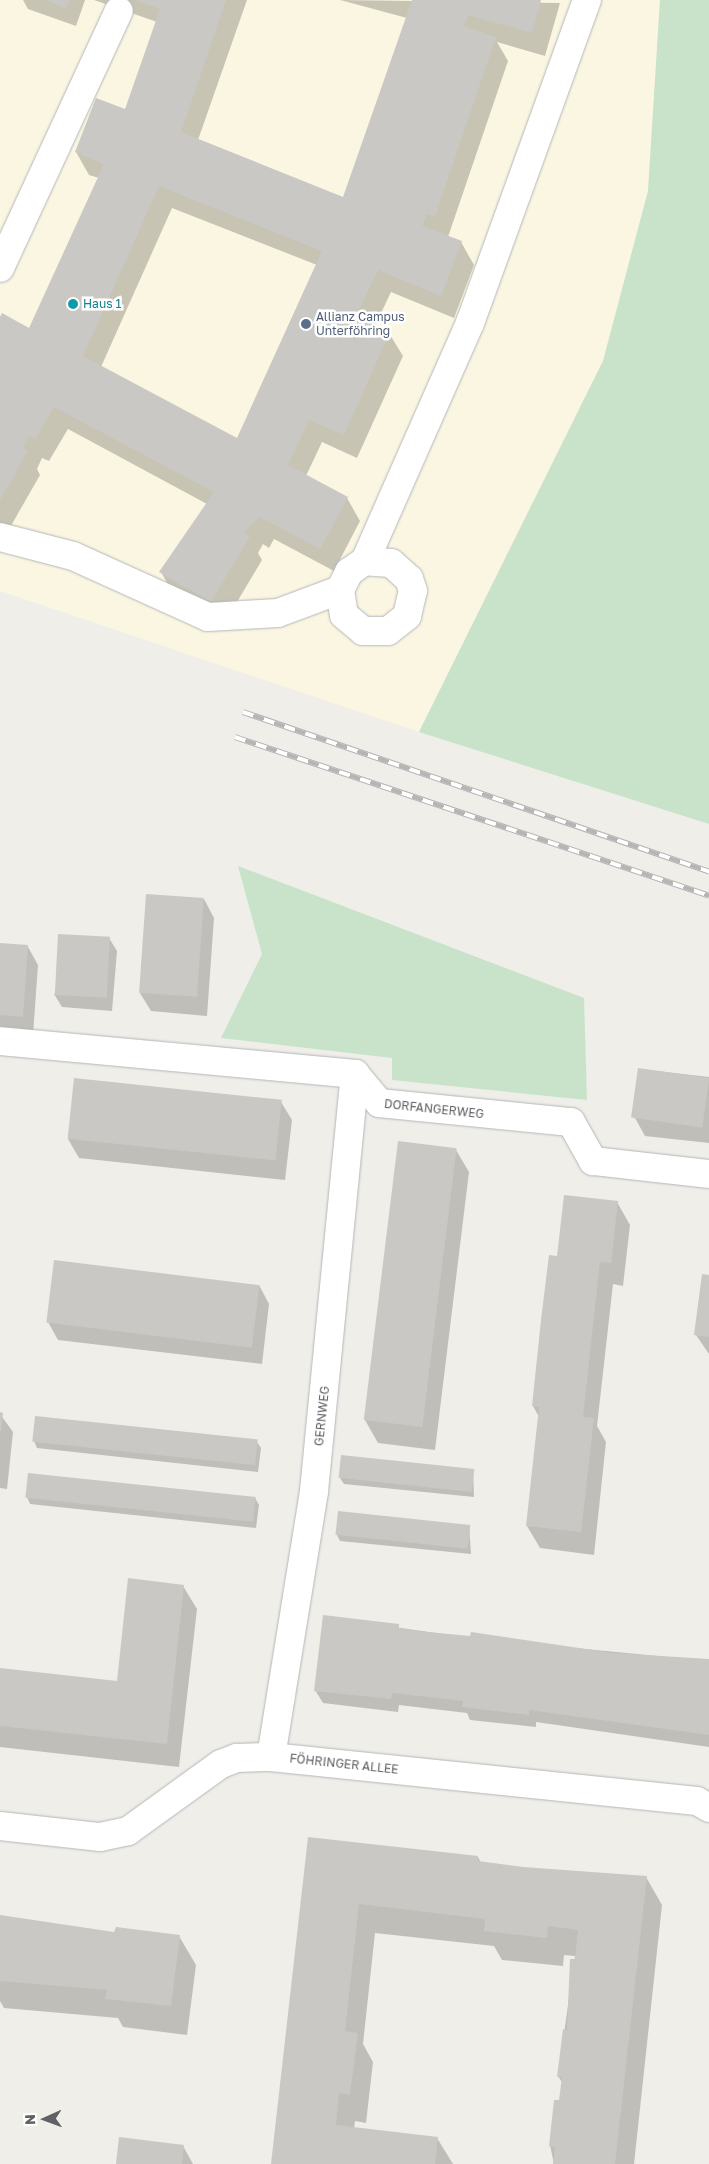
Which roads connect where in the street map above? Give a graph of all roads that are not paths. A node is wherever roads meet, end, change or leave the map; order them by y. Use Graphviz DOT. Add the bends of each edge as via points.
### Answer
graph roads {
  1 [pos="586,0"];
  2 [pos="119,11"];
  3 [pos="0,268"];
  4 [pos="0,537"];
  5 [pos="366,561"];
  6 [pos="340,590"];
  7 [pos="0,1041"];
  8 [pos="355,1074"];
  9 [pos="709,1174"];
  10 [pos="271,1757"];
  11 [pos="709,1808"];
  12 [pos="0,1826"];
  1 -- 5 [label="street" via="470,323"];
  2 -- 3 [label="street"];
  4 -- 6 [label="street" via="73,556 208,617 278,613"];
  5 -- 6 [label="street" via="349,572"];
  5 -- 6 [label="street" via="390,563 409,579 413,592 408,616 388,631 363,631 344,615"];
  7 -- 8 [label="street"];
  8 -- 9 [label="street, DORFANGERWEG" via="379,1103 571,1122 593,1161"];
  8 -- 10 [label="street, GERNWEG" via="314,1491"];
  10 -- 11 [label="street, FÖHRINGER ALLEE" via="697,1801"];
  10 -- 12 [label="street, FÖHRINGER ALLEE" via="237,1758 221,1764 128,1831 100,1837"];
}
